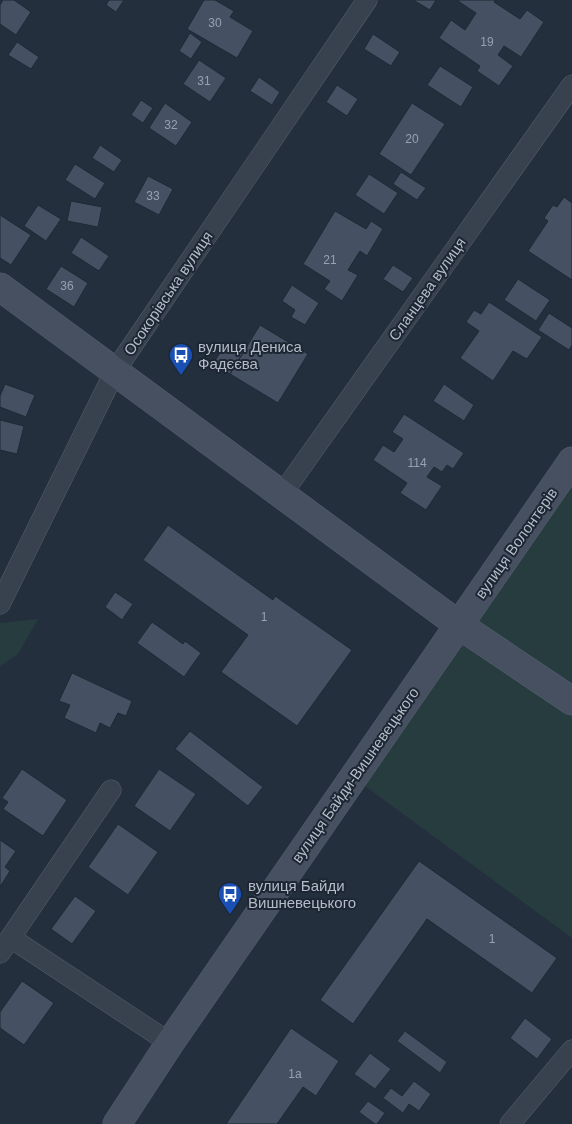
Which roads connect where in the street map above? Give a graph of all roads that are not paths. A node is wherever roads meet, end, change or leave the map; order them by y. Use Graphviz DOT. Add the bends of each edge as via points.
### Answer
graph roads {
  1 [pos="367,0"];
  2 [pos="572,85"];
  3 [pos="0,286"];
  4 [pos="115,371"];
  5 [pos="572,461"];
  6 [pos="282,494"];
  7 [pos="0,604"];
  8 [pos="459,624"];
  9 [pos="572,701"];
  10 [pos="111,790"];
  11 [pos="6,946"];
  12 [pos="170,1043"];
  13 [pos="572,1050"];
  14 [pos="117,1124"];
  15 [pos="510,1124"];
  1 -- 4 [label="street, Осокорівська вулиця"];
  2 -- 6 [label="street, Сланцева вулиця"];
  3 -- 4 [label="street"];
  4 -- 6 [label="street"];
  4 -- 7 [label="street, Осокорівська вулиця"];
  5 -- 8 [label="street, вулиця Волонтерів"];
  6 -- 8 [label="street"];
  8 -- 9 [label="street"];
  8 -- 12 [label="street, вулиця Байди-Вишневецького"];
  10 -- 11 [label="street"];
  11 -- 12 [label="street"];
  12 -- 14 [label="street, вулиця Байди-Вишневецького"];
  13 -- 15 [label="street"];
}
